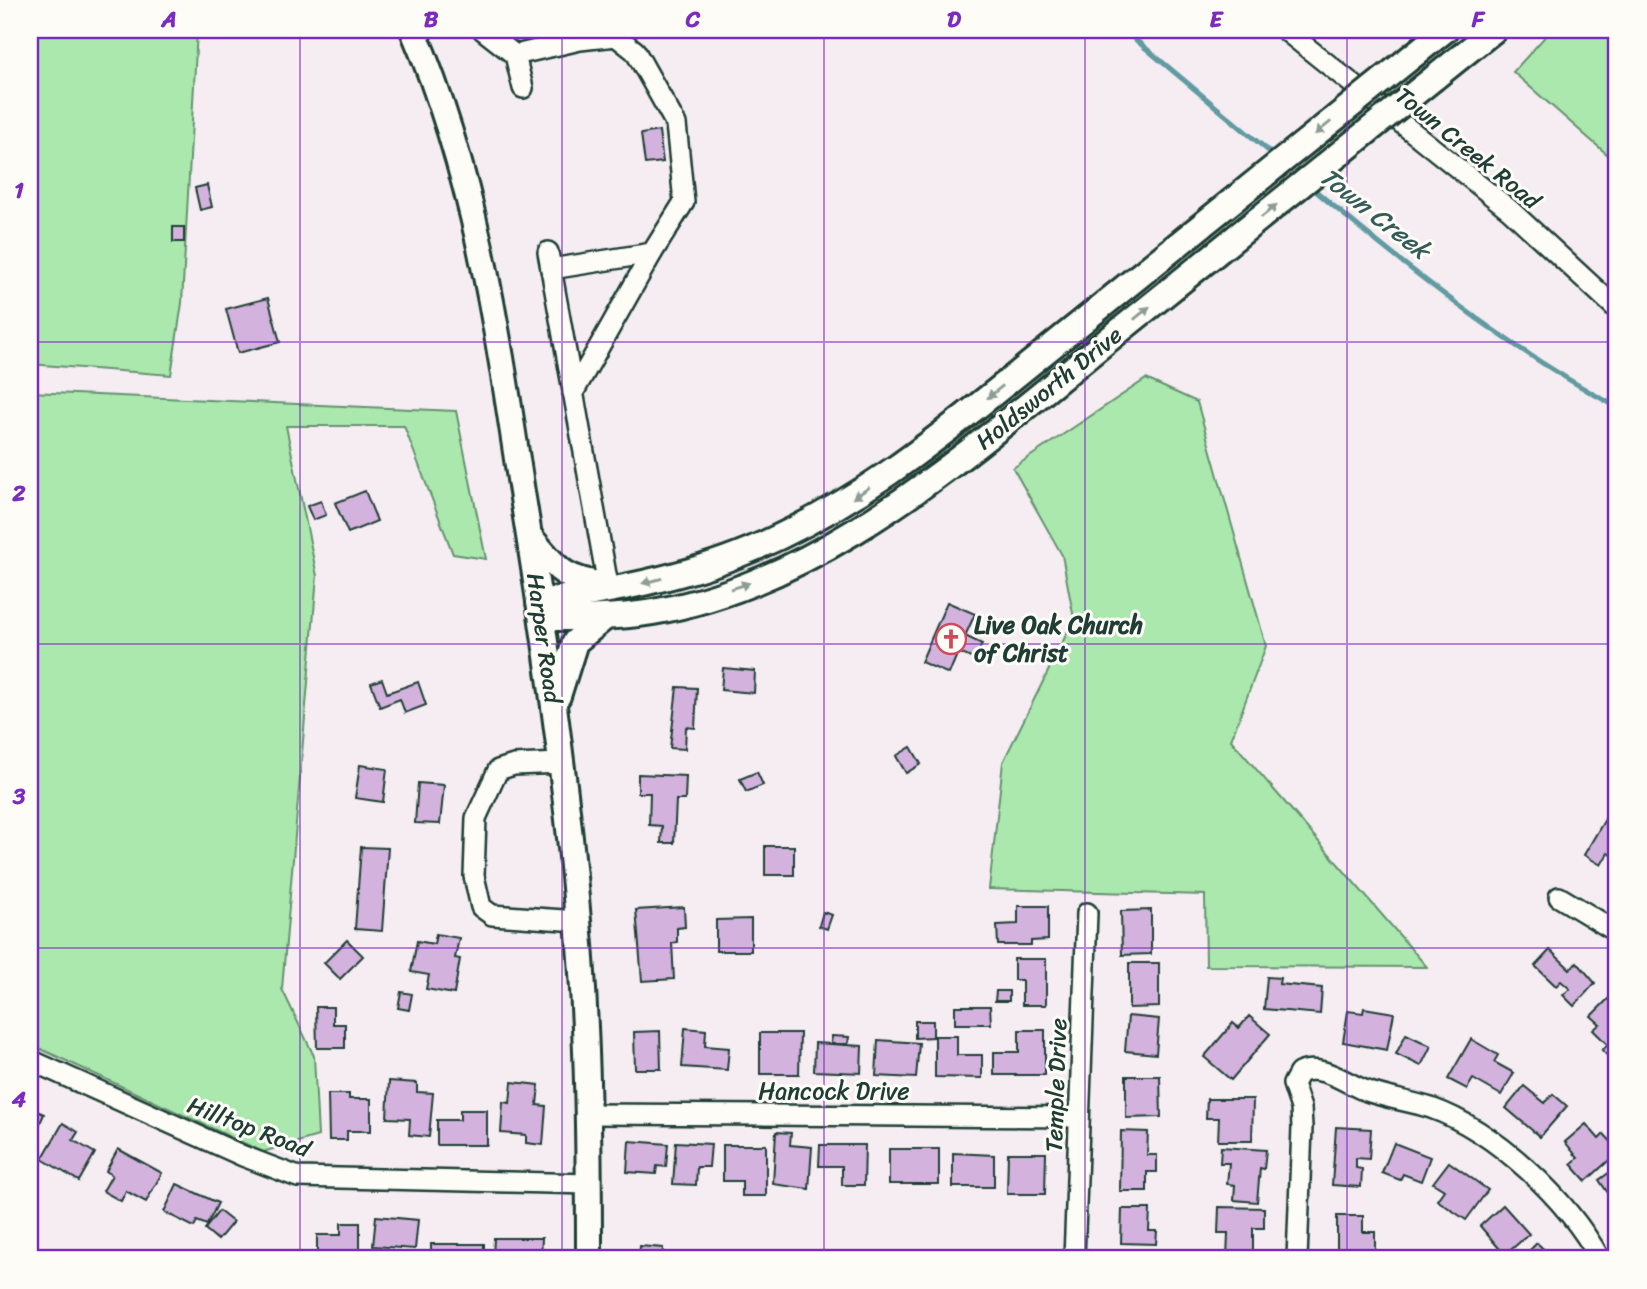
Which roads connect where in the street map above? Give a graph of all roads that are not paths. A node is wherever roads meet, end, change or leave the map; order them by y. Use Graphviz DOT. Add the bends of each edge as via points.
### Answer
graph roads {
  1 [pos="413,30"];
  2 [pos="483,30"];
  3 [pos="1285,30"];
  4 [pos="1445,30"];
  5 [pos="1494,30"];
  6 [pos="514,55"];
  7 [pos="523,88"];
  8 [pos="652,253"];
  9 [pos="1617,309"];
  10 [pos="573,393"];
  11 [pos="917,455"];
  12 [pos="937,478"];
  13 [pos="530,537"];
  14 [pos="613,588"];
  15 [pos="540,610"];
  16 [pos="603,618"];
  17 [pos="554,708"];
  18 [pos="561,763"];
  19 [pos="1559,897"];
  20 [pos="1087,913"];
  21 [pos="578,921"];
  22 [pos="1617,932"];
  23 [pos="30,1060"];
  24 [pos="588,1114"];
  25 [pos="1079,1117"];
  26 [pos="589,1184"];
  27 [pos="589,1259"];
  28 [pos="1074,1259"];
  29 [pos="1297,1259"];
  30 [pos="1600,1259"];
  1 -- 13 [label="main road, Harper Road" via="445,111 470,194"];
  2 -- 6 [label="street"];
  3 -- 9 [label="street, Town Creek Road" via="1510,210"];
  4 -- 11 [label="main road, Holdsworth Drive, one-way, bridge"];
  12 -- 5 [label="main road, Holdsworth Drive, one-way, bridge"];
  6 -- 7 [label="street"];
  6 -- 8 [label="street" via="616,36 635,51 676,124 684,202"];
  8 -- 10 [label="street"];
  8 -- 10 [label="street" via="549,260"];
  10 -- 14 [label="street"];
  11 -- 12 [label="street"];
  11 -- 14 [label="main road, Holdsworth Drive, one-way" via="853,499 796,530 723,559"];
  16 -- 12 [label="main road, Holdsworth Drive, one-way" via="655,611 758,580 869,525"];
  13 -- 14 [label="main road" via="566,576"];
  13 -- 15 [label="main road, Harper Road"];
  14 -- 15 [label="main road, Holdsworth Drive"];
  15 -- 16 [label="main road, Holdsworth Drive"];
  15 -- 17 [label="main road, Harper Road"];
  16 -- 17 [label="main road" via="575,642"];
  17 -- 18 [label="main road, Harper Road"];
  18 -- 21 [label="main road, Harper Road"];
  18 -- 21 [label="street" via="514,765 498,771 476,818 474,876 481,907 492,915"];
  19 -- 22 [label="street"];
  20 -- 25 [label="street, Temple Drive"];
  21 -- 24 [label="main road, Harper Road"];
  23 -- 26 [label="street, Hilltop Road" via="298,1177"];
  24 -- 25 [label="street, Hancock Drive"];
  24 -- 26 [label="main road, Harper Road"];
  25 -- 28 [label="street, Temple Drive"];
  26 -- 27 [label="main road, Harper Road"];
  29 -- 30 [label="street" via="1302,1127 1293,1084 1299,1073 1314,1069 1462,1122 1563,1203"];
}
